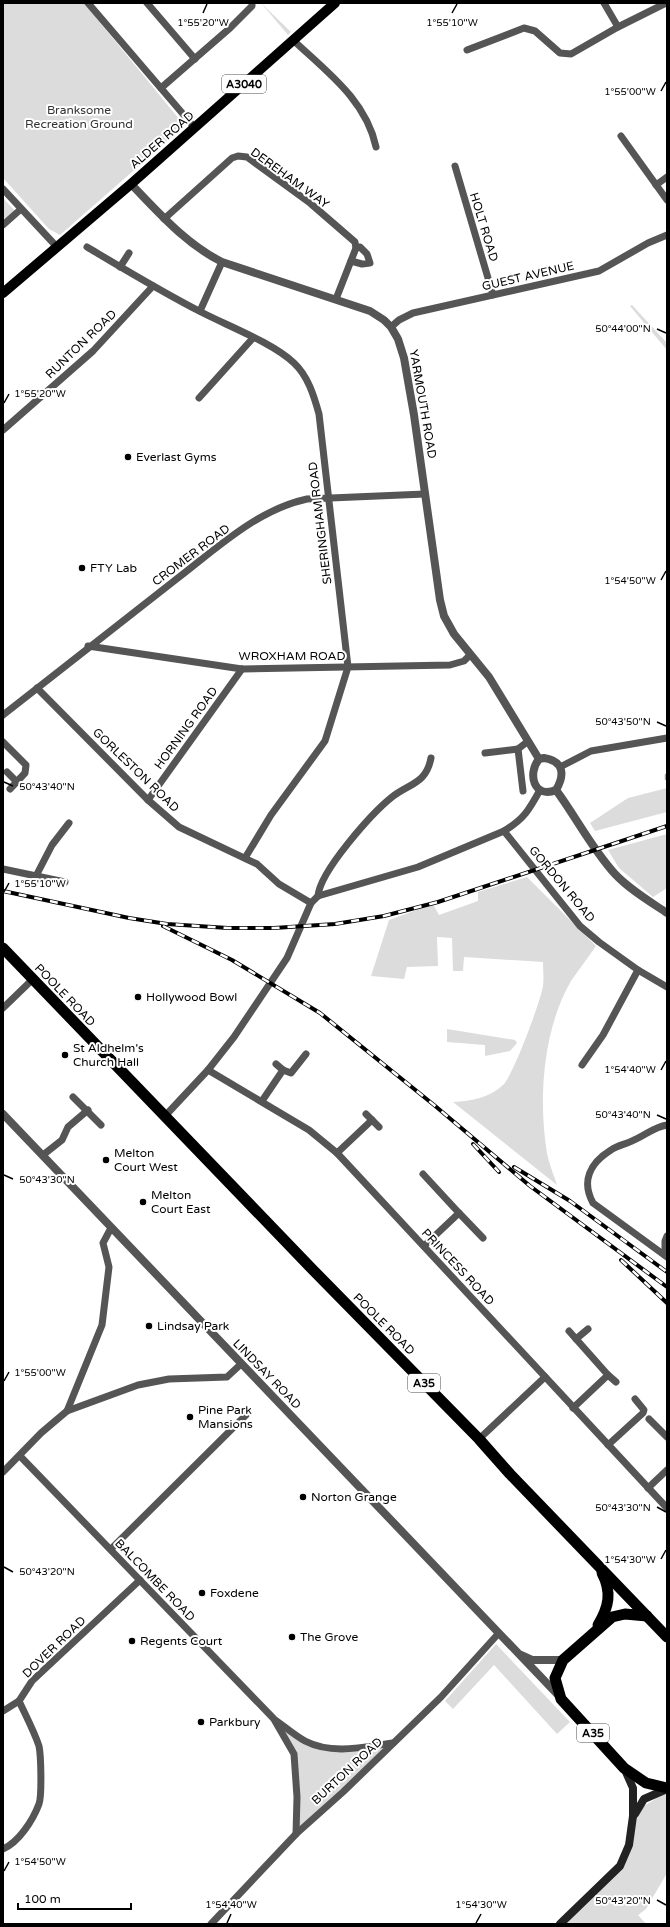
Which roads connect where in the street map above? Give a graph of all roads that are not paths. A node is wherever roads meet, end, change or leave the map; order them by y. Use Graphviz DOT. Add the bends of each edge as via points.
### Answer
graph roads {
  1 [pos="88,3"];
  2 [pos="147,3"];
  3 [pos="252,3"];
  4 [pos="335,3"];
  5 [pos="604,3"];
  6 [pos="666,3"];
  7 [pos="618,27"];
  8 [pos="293,40"];
  9 [pos="467,50"];
  10 [pos="195,59"];
  11 [pos="161,88"];
  12 [pos="195,128"];
  13 [pos="621,136"];
  14 [pos="376,148"];
  15 [pos="455,166"];
  16 [pos="667,177"];
  17 [pos="131,184"];
  18 [pos="656,185"];
  19 [pos="3,189"];
  20 [pos="667,200"];
  21 [pos="21,209"];
  22 [pos="164,219"];
  23 [pos="3,225"];
  24 [pos="667,235"];
  25 [pos="57,247"];
  26 [pos="87,247"];
  27 [pos="356,248"];
  28 [pos="129,253"];
  29 [pos="351,261"];
  30 [pos="222,262"];
  31 [pos="120,267"];
  32 [pos="153,286"];
  33 [pos="3,293"];
  34 [pos="493,295"];
  35 [pos="336,299"];
  36 [pos="200,312"];
  37 [pos="391,328"];
  38 [pos="253,338"];
  39 [pos="199,398"];
  40 [pos="3,430"];
  41 [pos="425,494"];
  42 [pos="327,498"];
  43 [pos="88,646"];
  44 [pos="470,655"];
  45 [pos="348,667"];
  46 [pos="242,669"];
  47 [pos="37,688"];
  48 [pos="3,715"];
  49 [pos="667,738"];
  50 [pos="3,742"];
  51 [pos="527,742"];
  52 [pos="518,749"];
  53 [pos="485,753"];
  54 [pos="430,758"];
  55 [pos="539,759"];
  56 [pos="560,767"];
  57 [pos="7,772"];
  58 [pos="18,782"];
  59 [pos="10,789"];
  60 [pos="540,790"];
  61 [pos="556,790"];
  62 [pos="523,791"];
  63 [pos="148,800"];
  64 [pos="69,823"];
  65 [pos="504,831"];
  66 [pos="245,858"];
  67 [pos="3,869"];
  68 [pos="36,876"];
  69 [pos="65,882"];
  70 [pos="318,896"];
  71 [pos="311,903"];
  72 [pos="667,913"];
  73 [pos="3,948"];
  74 [pos="638,970"];
  75 [pos="32,980"];
  76 [pos="667,986"];
  77 [pos="3,1008"];
  78 [pos="306,1054"];
  79 [pos="276,1064"];
  80 [pos="582,1065"];
  81 [pos="208,1070"];
  82 [pos="283,1070"];
  83 [pos="73,1097"];
  84 [pos="262,1101"];
  85 [pos="88,1110"];
  86 [pos="3,1114"];
  87 [pos="163,1114"];
  88 [pos="366,1114"];
  89 [pos="372,1120"];
  90 [pos="101,1124"];
  91 [pos="667,1125"];
  92 [pos="379,1126"];
  93 [pos="338,1153"];
  94 [pos="43,1155"];
  95 [pos="423,1174"];
  96 [pos="459,1213"];
  97 [pos="112,1228"];
  98 [pos="667,1236"];
  99 [pos="483,1238"];
  100 [pos="424,1246"];
  101 [pos="666,1256"];
  102 [pos="588,1329"];
  103 [pos="569,1331"];
  104 [pos="576,1339"];
  105 [pos="241,1364"];
  106 [pos="608,1375"];
  107 [pos="545,1377"];
  108 [pos="616,1382"];
  109 [pos="634,1399"];
  110 [pos="573,1408"];
  111 [pos="67,1411"];
  112 [pos="246,1415"];
  113 [pos="650,1419"];
  114 [pos="667,1436"];
  115 [pos="479,1439"];
  116 [pos="608,1445"];
  117 [pos="20,1456"];
  118 [pos="667,1470"];
  119 [pos="3,1472"];
  120 [pos="648,1488"];
  121 [pos="667,1508"];
  122 [pos="110,1549"];
  123 [pos="596,1562"];
  124 [pos="140,1580"];
  125 [pos="647,1616"];
  126 [pos="593,1633"];
  127 [pos="498,1634"];
  128 [pos="667,1637"];
  129 [pos="514,1650"];
  130 [pos="563,1660"];
  131 [pos="562,1699"];
  132 [pos="19,1701"];
  133 [pos="3,1711"];
  134 [pos="274,1719"];
  135 [pos="393,1743"];
  136 [pos="624,1768"];
  137 [pos="667,1788"];
  138 [pos="633,1816"];
  139 [pos="296,1834"];
  140 [pos="3,1849"];
  141 [pos="211,1924"];
  142 [pos="560,1924"];
  1 -- 11 [label="street"];
  2 -- 10 [label="street"];
  3 -- 10 [label="street" via="230,28"];
  4 -- 8 [label="main road, ALDER ROAD / A3040"];
  5 -- 7 [label="street"];
  6 -- 7 [label="street"];
  7 -- 9 [label="street" via="571,54 560,53 535,31 524,28 478,43"];
  8 -- 12 [label="main road, ALDER ROAD / A3040"];
  8 -- 14 [label="street" via="357,103 374,138"];
  10 -- 11 [label="street"];
  11 -- 12 [label="street"];
  12 -- 17 [label="main road, ALDER ROAD / A3040"];
  13 -- 18 [label="street"];
  15 -- 34 [label="street, HOLT ROAD"];
  16 -- 18 [label="street"];
  17 -- 22 [label="street, YARMOUTH ROAD"];
  17 -- 25 [label="main road, ALDER ROAD / A3040"];
  18 -- 20 [label="street"];
  19 -- 21 [label="street"];
  21 -- 23 [label="street"];
  21 -- 25 [label="street"];
  22 -- 27 [label="street, DEREHAM WAY" via="232,158 243,156 310,203 355,242"];
  22 -- 30 [label="street, YARMOUTH ROAD" via="202,252"];
  24 -- 34 [label="street, GUEST AVENUE" via="600,271"];
  25 -- 33 [label="main road, ALDER ROAD / A3040"];
  26 -- 31 [label="street, SHERINGHAM ROAD"];
  27 -- 29 [label="street"];
  27 -- 29 [label="street, DEREHAM WAY" via="364,250 370,263"];
  28 -- 31 [label="street"];
  29 -- 35 [label="street"];
  30 -- 35 [label="street, YARMOUTH ROAD"];
  30 -- 36 [label="street"];
  31 -- 32 [label="street, SHERINGHAM ROAD"];
  32 -- 36 [label="street, SHERINGHAM ROAD"];
  32 -- 40 [label="street, RUNTON ROAD" via="92,351"];
  34 -- 37 [label="street, GUEST AVENUE" via="413,313 399,320"];
  35 -- 37 [label="street, YARMOUTH ROAD" via="370,311"];
  36 -- 38 [label="street, SHERINGHAM ROAD"];
  37 -- 41 [label="street, YARMOUTH ROAD" via="398,339 404,358"];
  38 -- 39 [label="street"];
  38 -- 42 [label="street, SHERINGHAM ROAD" via="294,363 306,378 318,414"];
  41 -- 42 [label="street, CROMER ROAD"];
  41 -- 44 [label="street, YARMOUTH ROAD" via="440,600 449,626"];
  42 -- 43 [label="street, CROMER ROAD" via="288,503 254,520"];
  42 -- 45 [label="street, SHERINGHAM ROAD"];
  43 -- 46 [label="street, WROXHAM ROAD"];
  43 -- 47 [label="street, CROMER ROAD"];
  44 -- 45 [label="street, WROXHAM ROAD" via="456,665"];
  44 -- 51 [label="street, YARMOUTH ROAD" via="489,677"];
  45 -- 46 [label="street, WROXHAM ROAD"];
  45 -- 66 [label="street, SHERINGHAM ROAD" via="322,746 271,815"];
  46 -- 63 [label="street, HORNING ROAD"];
  47 -- 48 [label="street, CROMER ROAD"];
  47 -- 63 [label="street, GORLESTON ROAD"];
  49 -- 56 [label="street" via="591,751"];
  50 -- 58 [label="street" via="26,764 25,773"];
  51 -- 52 [label="street"];
  51 -- 55 [label="street, YARMOUTH ROAD"];
  52 -- 53 [label="street"];
  52 -- 62 [label="street"];
  54 -- 70 [label="street" via="424,776 393,796 356,833 333,864"];
  55 -- 56 [label="street" via="551,759"];
  55 -- 60 [label="street" via="534,766 533,778"];
  56 -- 61 [label="street" via="562,778"];
  57 -- 58 [label="street"];
  58 -- 59 [label="street"];
  60 -- 61 [label="street" via="546,793"];
  60 -- 65 [label="street" via="527,814"];
  61 -- 72 [label="street" via="615,874"];
  63 -- 66 [label="street, GORLESTON ROAD" via="179,827"];
  64 -- 68 [label="street" via="52,845"];
  65 -- 70 [label="street" via="418,867"];
  65 -- 74 [label="street, GORDON ROAD" via="580,926"];
  66 -- 71 [label="street, GORLESTON ROAD" via="265,870 286,889"];
  67 -- 68 [label="street"];
  68 -- 69 [label="street"];
  70 -- 71 [label="street"];
  71 -- 81 [label="street" via="287,958 234,1037"];
  73 -- 75 [label="highway, POOLE ROAD / A35"];
  74 -- 76 [label="street, GORDON ROAD"];
  74 -- 80 [label="street" via="603,1036"];
  75 -- 77 [label="street"];
  75 -- 87 [label="highway, POOLE ROAD / A35"];
  78 -- 82 [label="street" via="291,1074"];
  79 -- 82 [label="street"];
  81 -- 84 [label="street, PRINCESS ROAD"];
  81 -- 87 [label="street"];
  82 -- 84 [label="street"];
  83 -- 85 [label="street"];
  84 -- 93 [label="street, PRINCESS ROAD" via="309,1130"];
  85 -- 90 [label="street"];
  85 -- 94 [label="street" via="68,1127 62,1140"];
  86 -- 94 [label="street, LINDSAY ROAD"];
  87 -- 115 [label="highway, POOLE ROAD / A35"];
  88 -- 89 [label="street"];
  89 -- 92 [label="street"];
  89 -- 93 [label="street"];
  91 -- 101 [label="street" via="657,1126 635,1140 612,1149 597,1161 587,1179 588,1193 594,1203"];
  93 -- 100 [label="street, PRINCESS ROAD"];
  94 -- 97 [label="street, LINDSAY ROAD"];
  95 -- 96 [label="street"];
  96 -- 99 [label="street"];
  96 -- 100 [label="street"];
  97 -- 105 [label="street, LINDSAY ROAD"];
  97 -- 111 [label="street" via="103,1243 109,1267 102,1325"];
  98 -- 101 [label="street"];
  100 -- 107 [label="street, PRINCESS ROAD"];
  102 -- 104 [label="street"];
  103 -- 104 [label="street"];
  104 -- 106 [label="street"];
  105 -- 111 [label="street" via="227,1377 169,1378 138,1385"];
  105 -- 127 [label="street, LINDSAY ROAD"];
  106 -- 108 [label="street"];
  106 -- 110 [label="street"];
  107 -- 110 [label="street, PRINCESS ROAD"];
  107 -- 115 [label="street"];
  109 -- 116 [label="street" via="644,1410 643,1413"];
  110 -- 116 [label="street, PRINCESS ROAD"];
  111 -- 117 [label="street" via="41,1433"];
  112 -- 122 [label="street"];
  113 -- 114 [label="street"];
  115 -- 123 [label="highway, POOLE ROAD / A35"];
  116 -- 120 [label="street, PRINCESS ROAD"];
  117 -- 119 [label="street"];
  117 -- 122 [label="street, BALCOMBE ROAD"];
  118 -- 120 [label="street"];
  120 -- 121 [label="street, PRINCESS ROAD"];
  122 -- 124 [label="street, BALCOMBE ROAD"];
  123 -- 125 [label="highway, POOLE ROAD / A35"];
  123 -- 126 [label="highway, POOLE ROAD / A35" via="606,1581 609,1603"];
  124 -- 132 [label="street, DOVER ROAD" via="32,1681"];
  124 -- 134 [label="street, BALCOMBE ROAD"];
  125 -- 126 [label="highway, A35" via="618,1615"];
  125 -- 128 [label="highway, A35"];
  126 -- 130 [label="highway, A35"];
  127 -- 129 [label="street, LINDSAY ROAD"];
  127 -- 135 [label="street, BURTON ROAD" via="441,1697"];
  129 -- 130 [label="street, LINDSAY ROAD" via="532,1660"];
  129 -- 131 [label="street, LINDSAY ROAD"];
  130 -- 131 [label="highway, A35" via="555,1678"];
  131 -- 136 [label="highway, A35"];
  132 -- 133 [label="street"];
  132 -- 140 [label="street" via="39,1748 40,1803 26,1827"];
  134 -- 135 [label="street, BALCOMBE ROAD" via="304,1741 331,1750"];
  134 -- 139 [label="street, BALCOMBE ROAD" via="294,1754"];
  135 -- 139 [label="street, BURTON ROAD"];
  136 -- 137 [label="highway, A35" via="646,1784"];
  136 -- 138 [label="main road" via="633,1788"];
  137 -- 138 [label="main road" via="644,1798"];
  138 -- 142 [label="main road" via="628,1845 620,1866"];
  139 -- 141 [label="street, BURTON ROAD"];
}
